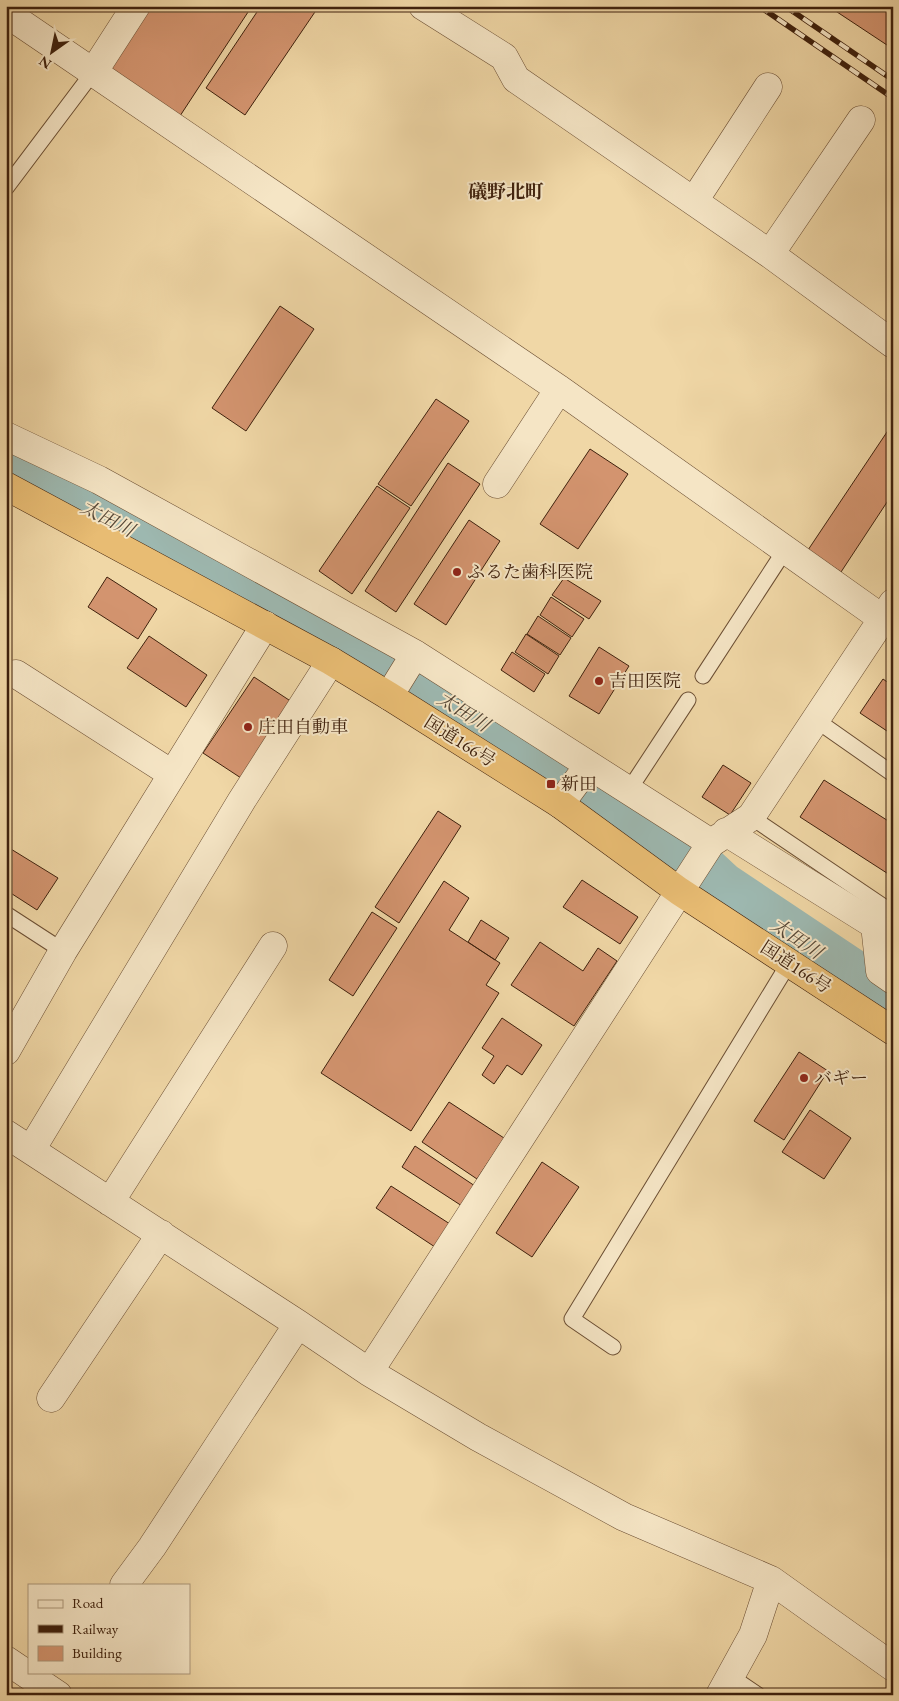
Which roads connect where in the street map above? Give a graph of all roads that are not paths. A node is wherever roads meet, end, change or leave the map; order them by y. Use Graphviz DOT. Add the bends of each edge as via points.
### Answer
graph roads {
  1 [pos="136,6"];
  2 [pos="423,6"];
  3 [pos="6,13"];
  4 [pos="94,71"];
  5 [pos="768,87"];
  6 [pos="860,120"];
  7 [pos="6,188"];
  8 [pos="694,201"];
  9 [pos="770,254"];
  10 [pos="893,344"];
  11 [pos="559,389"];
  12 [pos="6,436"];
  13 [pos="497,484"];
  14 [pos="6,486"];
  15 [pos="785,550"];
  16 [pos="888,611"];
  17 [pos="265,625"];
  18 [pos="331,662"];
  19 [pos="16,674"];
  20 [pos="402,674"];
  21 [pos="703,676"];
  22 [pos="688,700"];
  23 [pos="816,720"];
  24 [pos="587,767"];
  25 [pos="172,774"];
  26 [pos="893,774"];
  27 [pos="629,790"];
  28 [pos="564,798"];
  29 [pos="751,817"];
  30 [pos="714,841"];
  31 [pos="683,885"];
  32 [pos="893,913"];
  33 [pos="6,914"];
  34 [pos="273,946"];
  35 [pos="63,951"];
  36 [pos="790,963"];
  37 [pos="893,980"];
  38 [pos="893,1030"];
  39 [pos="6,1052"];
  40 [pos="6,1134"];
  41 [pos="31,1150"];
  42 [pos="110,1202"];
  43 [pos="160,1234"];
  44 [pos="298,1324"];
  45 [pos="613,1347"];
  46 [pos="369,1372"];
  47 [pos="51,1398"];
  48 [pos="771,1580"];
  49 [pos="125,1584"];
  50 [pos="6,1660"];
  51 [pos="893,1667"];
  52 [pos="28,1671"];
  53 [pos="33,1674"];
  54 [pos="55,1685"];
  55 [pos="725,1685"];
  56 [pos="758,1695"];
  1 -- 4 [label="street"];
  2 -- 8 [label="street" via="504,57 516,79"];
  3 -- 4 [label="street"];
  4 -- 7 [label="lane"];
  4 -- 11 [label="street"];
  5 -- 8 [label="street"];
  6 -- 9 [label="street"];
  8 -- 9 [label="street"];
  9 -- 10 [label="street"];
  11 -- 13 [label="street"];
  11 -- 15 [label="street"];
  12 -- 20 [label="street" via="99,480"];
  14 -- 17 [label="highway, 国道166号"];
  15 -- 16 [label="street"];
  15 -- 21 [label="lane"];
  16 -- 23 [label="street"];
  17 -- 18 [label="highway, 国道166号"];
  17 -- 25 [label="street"];
  18 -- 20 [label="highway, 国道166号"];
  18 -- 41 [label="street" via="242,800"];
  19 -- 25 [label="street"];
  20 -- 24 [label="street"];
  20 -- 28 [label="highway, 国道166号"];
  22 -- 27 [label="lane"];
  23 -- 26 [label="lane"];
  23 -- 29 [label="street"];
  24 -- 27 [label="street"];
  24 -- 28 [label="street"];
  25 -- 35 [label="street"];
  27 -- 30 [label="street"];
  28 -- 31 [label="highway, 国道166号"];
  29 -- 30 [label="street"];
  29 -- 32 [label="lane"];
  30 -- 31 [label="street"];
  30 -- 37 [label="street" via="874,925 880,971"];
  31 -- 36 [label="highway, 国道166号"];
  31 -- 46 [label="street"];
  33 -- 35 [label="lane"];
  34 -- 42 [label="street"];
  35 -- 39 [label="street"];
  36 -- 38 [label="highway, 国道166号"];
  36 -- 45 [label="lane" via="572,1319"];
  40 -- 41 [label="street"];
  41 -- 42 [label="street"];
  42 -- 43 [label="street"];
  43 -- 44 [label="street"];
  43 -- 47 [label="street"];
  44 -- 46 [label="street"];
  44 -- 49 [label="street"];
  46 -- 48 [label="street" via="624,1517"];
  48 -- 51 [label="street"];
  48 -- 55 [label="street" via="753,1635"];
  50 -- 52 [label="street"];
  53 -- 54 [label="street"];
  55 -- 56 [label="lane"];
}
